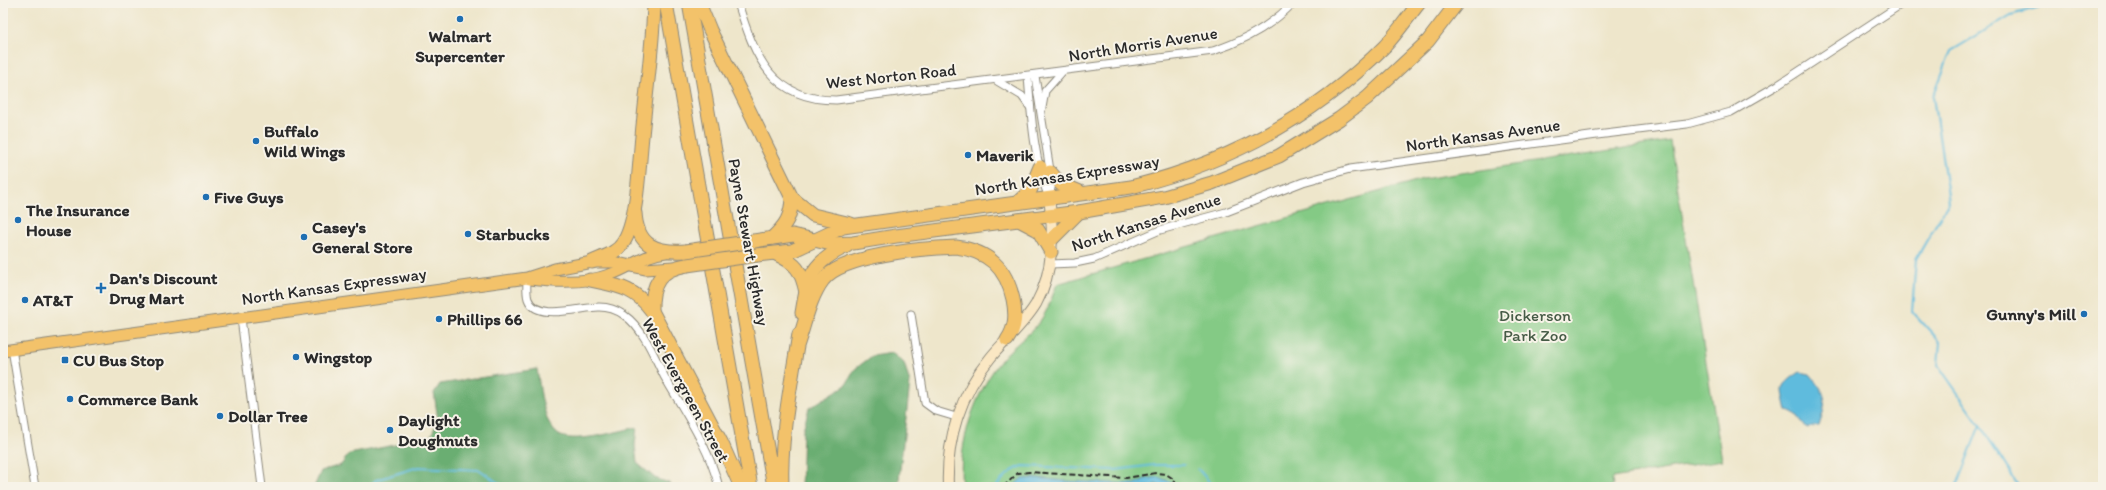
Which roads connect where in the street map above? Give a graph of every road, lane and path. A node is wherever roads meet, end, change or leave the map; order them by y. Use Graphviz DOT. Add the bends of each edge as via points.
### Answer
graph roads {
  1 [pos="654,3"];
  2 [pos="666,3"];
  3 [pos="689,3"];
  4 [pos="699,3"];
  5 [pos="738,3"];
  6 [pos="1293,3"];
  7 [pos="1419,3"];
  8 [pos="1457,3"];
  9 [pos="1904,3"];
  10 [pos="1062,72"];
  11 [pos="1032,76"];
  12 [pos="996,80"];
  13 [pos="1030,107"];
  14 [pos="1041,116"];
  15 [pos="1045,169"];
  16 [pos="1081,193"];
  17 [pos="792,198"];
  18 [pos="1048,198"];
  19 [pos="1018,202"];
  20 [pos="635,203"];
  21 [pos="1079,212"];
  22 [pos="1051,216"];
  23 [pos="1019,220"];
  24 [pos="859,226"];
  25 [pos="772,238"];
  26 [pos="814,240"];
  27 [pos="853,243"];
  28 [pos="666,252"];
  29 [pos="1051,252"];
  30 [pos="776,254"];
  31 [pos="592,262"];
  32 [pos="628,265"];
  33 [pos="674,267"];
  34 [pos="527,278"];
  35 [pos="590,280"];
  36 [pos="806,292"];
  37 [pos="652,310"];
  38 [pos="911,314"];
  39 [pos="241,318"];
  40 [pos="1007,340"];
  41 [pos="798,343"];
  42 [pos="8,350"];
  43 [pos="956,417"];
  44 [pos="35,487"];
  45 [pos="262,487"];
  46 [pos="719,487"];
  47 [pos="741,487"];
  48 [pos="751,487"];
  49 [pos="774,487"];
  50 [pos="782,487"];
  51 [pos="948,487"];
  1 -- 20 [label="highway"];
  2 -- 48 [label="highway"];
  3 -- 49 [label="highway, Payne Stewart Highway"];
  4 -- 17 [label="highway"];
  5 -- 12 [label="street, West Norton Road" via="754,50 767,71 790,89 807,97 844,100"];
  6 -- 10 [label="street, North Morris Avenue" via="1261,30 1242,41 1213,51"];
  7 -- 16 [label="highway, North Kansas Expressway" via="1386,45 1318,103 1273,132 1207,164 1161,179"];
  8 -- 21 [label="highway, North Kansas Expressway" via="1428,41 1367,98 1325,129 1279,156 1246,171 1180,193"];
  9 -- 29 [label="street, North Kansas Avenue" via="1778,85 1730,112 1687,124 1366,166 1319,178 1226,212 1160,230 1088,261"];
  10 -- 11 [label="street, North Morris Avenue"];
  10 -- 14 [label="street" via="1045,90"];
  11 -- 12 [label="street, West Norton Road"];
  11 -- 13 [label="street"];
  11 -- 14 [label="street"];
  12 -- 13 [label="street" via="1022,96"];
  13 -- 15 [label="street"];
  14 -- 15 [label="street"];
  15 -- 16 [label="highway" via="1061,184"];
  15 -- 18 [label="street" via="1043,184"];
  15 -- 18 [label="street" via="1052,183"];
  15 -- 19 [label="highway" via="1030,191"];
  16 -- 18 [label="highway, North Kansas Expressway"];
  17 -- 24 [label="highway" via="813,215"];
  17 -- 25 [label="highway" via="788,222"];
  18 -- 19 [label="highway, North Kansas Expressway"];
  18 -- 22 [label="main road"];
  19 -- 24 [label="highway, North Kansas Expressway"];
  20 -- 28 [label="highway" via="636,222 641,236 651,245"];
  20 -- 31 [label="highway" via="622,244 612,253"];
  21 -- 22 [label="highway, North Kansas Expressway"];
  21 -- 29 [label="highway"];
  22 -- 23 [label="highway, North Kansas Expressway"];
  22 -- 29 [label="main road"];
  23 -- 27 [label="highway, North Kansas Expressway"];
  23 -- 29 [label="highway" via="1038,230"];
  24 -- 26 [label="highway, North Kansas Expressway" via="834,230"];
  25 -- 26 [label="highway, North Kansas Expressway" via="798,235"];
  25 -- 28 [label="highway, North Kansas Expressway, bridge"];
  26 -- 27 [label="highway, North Kansas Expressway" via="838,245"];
  26 -- 30 [label="highway, North Kansas Expressway" via="797,249"];
  27 -- 36 [label="highway" via="820,262 812,272"];
  28 -- 32 [label="main road, North Kansas Expressway" via="650,254"];
  29 -- 40 [label="main road" via="1035,305"];
  30 -- 33 [label="highway, North Kansas Expressway, bridge"];
  30 -- 36 [label="highway" via="789,260 799,269"];
  31 -- 32 [label="main road, North Kansas Expressway"];
  31 -- 34 [label="main road, North Kansas Expressway" via="555,269"];
  32 -- 33 [label="main road, North Kansas Expressway" via="654,270"];
  32 -- 35 [label="main road, North Kansas Expressway" via="608,276"];
  33 -- 37 [label="highway" via="656,283 652,291"];
  34 -- 35 [label="main road, North Kansas Expressway" via="556,282"];
  34 -- 39 [label="main road, North Kansas Expressway"];
  34 -- 46 [label="street, West Evergreen Street" via="528,299 540,310 552,312 605,308 621,313 633,322 703,444"];
  35 -- 37 [label="highway" via="626,288 644,300"];
  36 -- 41 [label="highway"];
  37 -- 47 [label="highway" via="721,442"];
  38 -- 43 [label="street" via="925,403 936,411"];
  39 -- 42 [label="main road, North Kansas Expressway"];
  39 -- 45 [label="street"];
  40 -- 41 [label="highway" via="1016,317 1010,285 1004,274 985,256 956,247 864,259 838,267 823,279 817,290"];
  40 -- 43 [label="main road" via="978,375"];
  41 -- 50 [label="highway" via="785,426"];
  42 -- 44 [label="street"];
  43 -- 51 [label="main road" via="948,461"];
}
